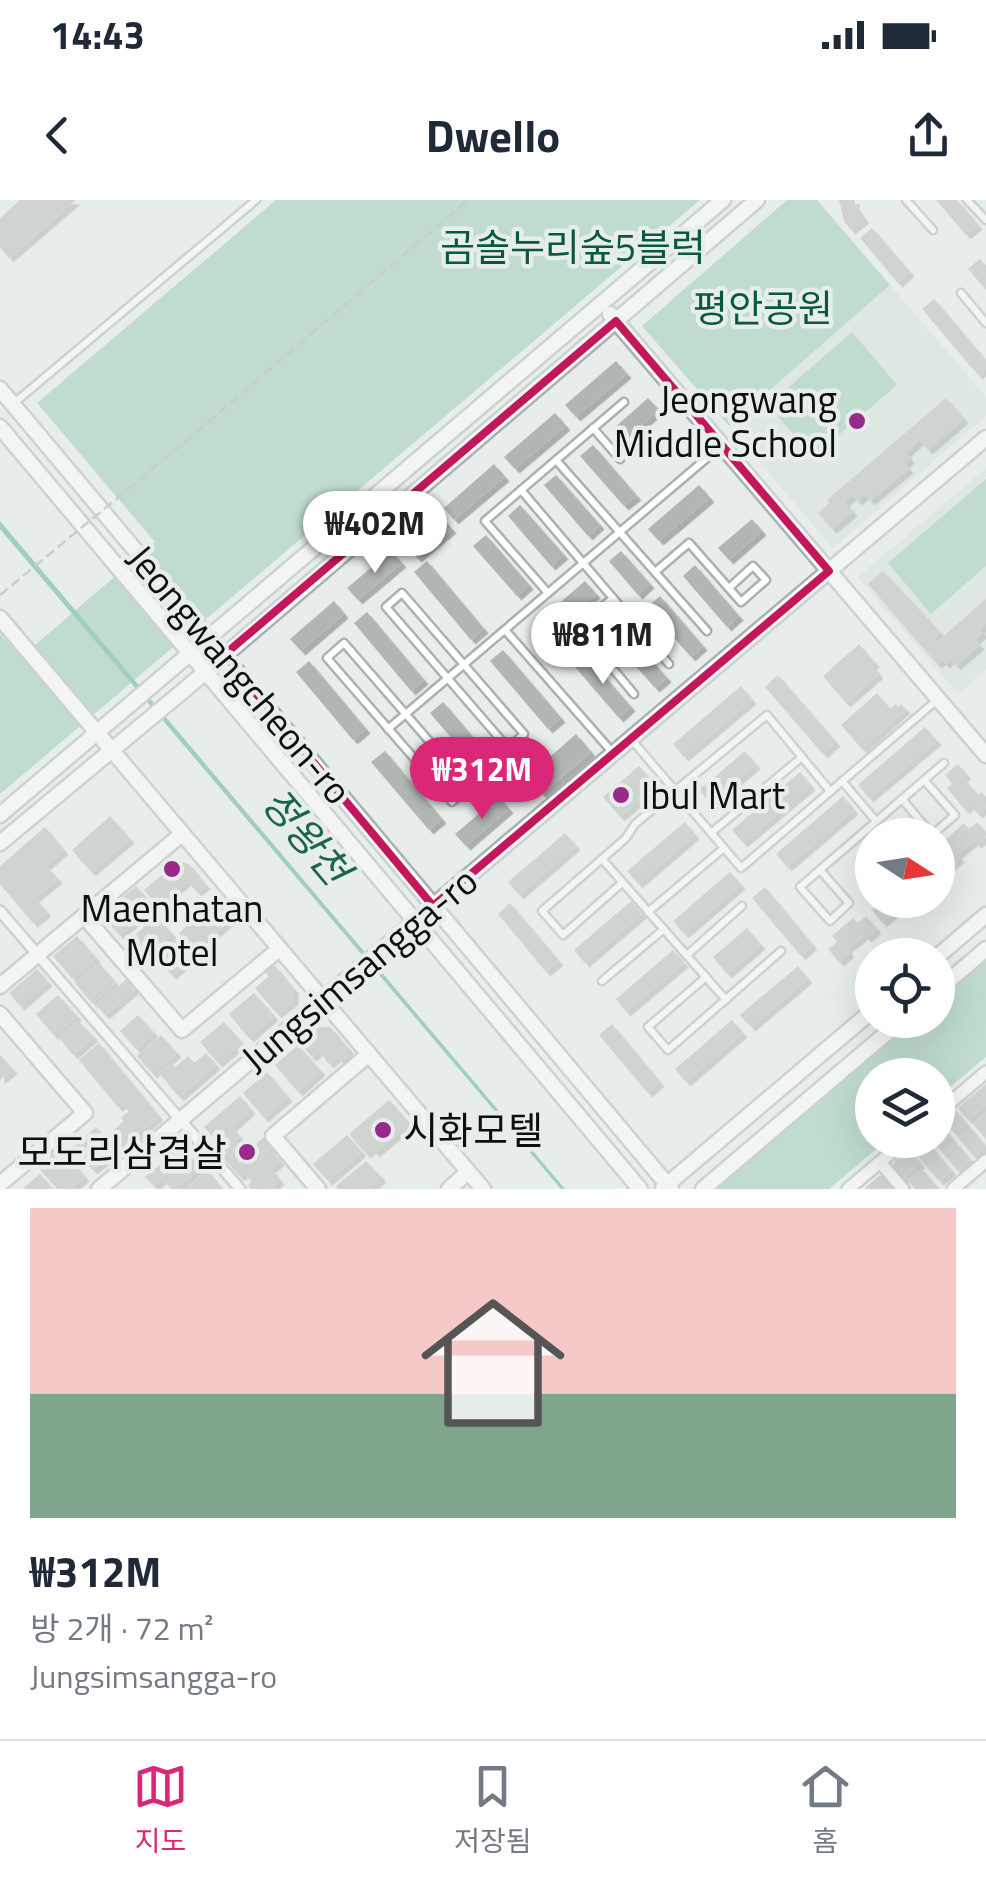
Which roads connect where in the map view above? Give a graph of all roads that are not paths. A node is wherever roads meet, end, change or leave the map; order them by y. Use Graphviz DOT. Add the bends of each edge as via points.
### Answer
graph roads {
  1 [pos="256,200"];
  2 [pos="723,200"];
  3 [pos="757,200"];
  4 [pos="906,200"];
  5 [pos="967,200"];
  6 [pos="986,220"];
  7 [pos="932,230"];
  8 [pos="961,294"];
  9 [pos="601,304"];
  10 [pos="616,320"];
  11 [pos="986,323"];
  12 [pos="0,389"];
  13 [pos="624,402"];
  14 [pos="13,404"];
  15 [pos="0,427"];
  16 [pos="594,428"];
  17 [pos="986,438"];
  18 [pos="722,445"];
  19 [pos="620,459"];
  20 [pos="556,460"];
  21 [pos="521,490"];
  22 [pos="620,532"];
  23 [pos="583,563"];
  24 [pos="829,571"];
  25 [pos="655,572"];
  26 [pos="729,588"];
  27 [pos="548,593"];
  28 [pos="613,598"];
  29 [pos="0,618"];
  30 [pos="505,630"];
  31 [pos="707,631"];
  32 [pos="209,637"];
  33 [pos="190,653"];
  34 [pos="224,655"];
  35 [pos="464,664"];
  36 [pos="669,664"];
  37 [pos="206,671"];
  38 [pos="448,678"];
  39 [pos="634,694"];
  40 [pos="938,699"];
  41 [pos="406,714"];
  42 [pos="388,728"];
  43 [pos="96,733"];
  44 [pos="631,739"];
  45 [pos="110,750"];
  46 [pos="614,754"];
  47 [pos="986,756"];
  48 [pos="802,757"];
  49 [pos="944,763"];
  50 [pos="924,780"];
  51 [pos="842,782"];
  52 [pos="676,791"];
  53 [pos="830,791"];
  54 [pos="902,799"];
  55 [pos="0,815"];
  56 [pos="873,818"];
  57 [pos="880,818"];
  58 [pos="712,833"];
  59 [pos="182,834"];
  60 [pos="855,839"];
  61 [pos="0,843"];
  62 [pos="724,848"];
  63 [pos="602,859"];
  64 [pos="820,870"];
  65 [pos="622,882"];
  66 [pos="434,906"];
  67 [pos="742,906"];
  68 [pos="0,910"];
  69 [pos="648,912"];
  70 [pos="986,915"];
  71 [pos="84,916"];
  72 [pos="415,922"];
  73 [pos="664,929"];
  74 [pos="955,941"];
  75 [pos="279,949"];
  76 [pos="986,949"];
  77 [pos="781,951"];
  78 [pos="38,954"];
  79 [pos="687,956"];
  80 [pos="955,975"];
  81 [pos="706,977"];
  82 [pos="602,981"];
  83 [pos="0,986"];
  84 [pos="322,1000"];
  85 [pos="726,1000"];
  86 [pos="0,1014"];
  87 [pos="855,1026"];
  88 [pos="881,1038"];
  89 [pos="368,1054"];
  90 [pos="986,1072"];
  91 [pos="955,1098"];
  92 [pos="180,1120"];
  93 [pos="885,1158"];
  94 [pos="986,1161"];
  95 [pos="880,1162"];
  96 [pos="468,1172"];
  97 [pos="967,1177"];
  98 [pos="0,1184"];
  99 [pos="667,1188"];
  100 [pos="99,1189"];
  101 [pos="240,1189"];
  102 [pos="318,1189"];
  103 [pos="448,1189"];
  104 [pos="482,1189"];
  105 [pos="640,1189"];
  106 [pos="703,1189"];
  107 [pos="848,1189"];
  108 [pos="903,1189"];
  109 [pos="953,1189"];
  110 [pos="978,1189"];
  1 -- 14 [label="lane"];
  2 -- 9 [label="street"];
  3 -- 10 [label="street"];
  4 -- 7 [label="lane"];
  5 -- 6 [label="lane"];
  8 -- 11 [label="lane"];
  9 -- 10 [label="street"];
  9 -- 32 [label="street"];
  10 -- 18 [label="street"];
  10 -- 34 [label="street"];
  12 -- 14 [label="street, Jeongwangcheon-ro"];
  13 -- 16 [label="lane"];
  14 -- 32 [label="street, Jeongwangcheon-ro"];
  15 -- 33 [label="street, Jeongwangcheon-ro"];
  16 -- 19 [label="lane"];
  16 -- 20 [label="lane"];
  17 -- 24 [label="street, Jungsimsangga-ro"];
  18 -- 22 [label="lane"];
  18 -- 24 [label="street"];
  20 -- 21 [label="lane"];
  20 -- 22 [label="lane"];
  21 -- 23 [label="lane"];
  21 -- 27 [label="lane" via="485,521"];
  22 -- 23 [label="lane"];
  22 -- 25 [label="lane"];
  23 -- 27 [label="lane"];
  23 -- 28 [label="lane"];
  24 -- 40 [label="street"];
  24 -- 44 [label="street, Jungsimsangga-ro"];
  25 -- 26 [label="lane" via="688,542"];
  25 -- 31 [label="lane"];
  26 -- 26 [label="lane" via="753,566 766,580 742,602"];
  27 -- 30 [label="lane"];
  28 -- 36 [label="lane"];
  28 -- 39 [label="lane" via="578,627"];
  29 -- 43 [label="street"];
  30 -- 35 [label="lane"];
  30 -- 46 [label="lane"];
  32 -- 33 [label="street"];
  32 -- 34 [label="street, Jeongwangcheon-ro"];
  33 -- 37 [label="street, Jeongwangcheon-ro"];
  33 -- 43 [label="street"];
  34 -- 37 [label="street"];
  34 -- 66 [label="street, Jeongwangcheon-ro"];
  35 -- 38 [label="lane"];
  35 -- 38 [label="lane" via="524,734 508,748"];
  35 -- 38 [label="lane" via="402,592 386,607"];
  37 -- 45 [label="street"];
  37 -- 72 [label="street, Jeongwangcheon-ro"];
  38 -- 41 [label="lane"];
  40 -- 47 [label="street"];
  40 -- 51 [label="lane"];
  41 -- 42 [label="lane"];
  41 -- 42 [label="lane" via="344,643 327,658"];
  41 -- 42 [label="lane" via="469,787 452,802"];
  43 -- 45 [label="street"];
  43 -- 55 [label="street"];
  44 -- 46 [label="street, Jungsimsangga-ro"];
  44 -- 52 [label="lane"];
  45 -- 59 [label="street"];
  45 -- 61 [label="street"];
  46 -- 66 [label="street, Jungsimsangga-ro"];
  48 -- 52 [label="lane" via="767,715"];
  48 -- 53 [label="lane"];
  48 -- 58 [label="lane"];
  49 -- 50 [label="lane"];
  50 -- 54 [label="lane"];
  50 -- 54 [label="lane" via="955,815 932,835"];
  51 -- 53 [label="lane"];
  51 -- 56 [label="lane"];
  52 -- 58 [label="lane"];
  52 -- 63 [label="lane"];
  53 -- 62 [label="lane" via="741,868"];
  54 -- 57 [label="lane"];
  58 -- 62 [label="lane"];
  59 -- 71 [label="street"];
  59 -- 75 [label="street"];
  60 -- 64 [label="lane"];
  62 -- 69 [label="lane"];
  63 -- 65 [label="lane"];
  63 -- 65 [label="lane" via="542,911 562,935"];
  64 -- 64 [label="lane" via="800,888 830,921 850,903"];
  65 -- 69 [label="lane"];
  66 -- 72 [label="street, Jungsimsangga-ro"];
  66 -- 99 [label="street, Jeongwangcheon-ro"];
  67 -- 79 [label="lane"];
  68 -- 78 [label="street"];
  69 -- 73 [label="lane"];
  70 -- 74 [label="street"];
  71 -- 75 [label="street" via="182,1030"];
  71 -- 78 [label="street"];
  72 -- 84 [label="street, Jungsimsangga-ro"];
  72 -- 105 [label="street, Jeongwangcheon-ro"];
  73 -- 79 [label="lane"];
  73 -- 82 [label="lane"];
  75 -- 84 [label="street"];
  76 -- 80 [label="street"];
  77 -- 85 [label="lane"];
  78 -- 83 [label="street"];
  78 -- 92 [label="street"];
  79 -- 81 [label="lane"];
  81 -- 85 [label="lane"];
  81 -- 85 [label="lane" via="648,1027 668,1050"];
  84 -- 89 [label="street"];
  84 -- 92 [label="street, Jungsimsangga-ro"];
  86 -- 98 [label="street" via="84,1113"];
  87 -- 99 [label="street"];
  88 -- 106 [label="street"];
  89 -- 96 [label="street"];
  89 -- 102 [label="street" via="272,1136"];
  90 -- 91 [label="street"];
  92 -- 100 [label="street, Jungsimsangga-ro"];
  92 -- 101 [label="street"];
  93 -- 95 [label="street"];
  94 -- 97 [label="street"];
  95 -- 107 [label="street"];
  95 -- 108 [label="street"];
  96 -- 103 [label="street"];
  96 -- 104 [label="street"];
  97 -- 109 [label="street"];
  97 -- 110 [label="street"];
}
